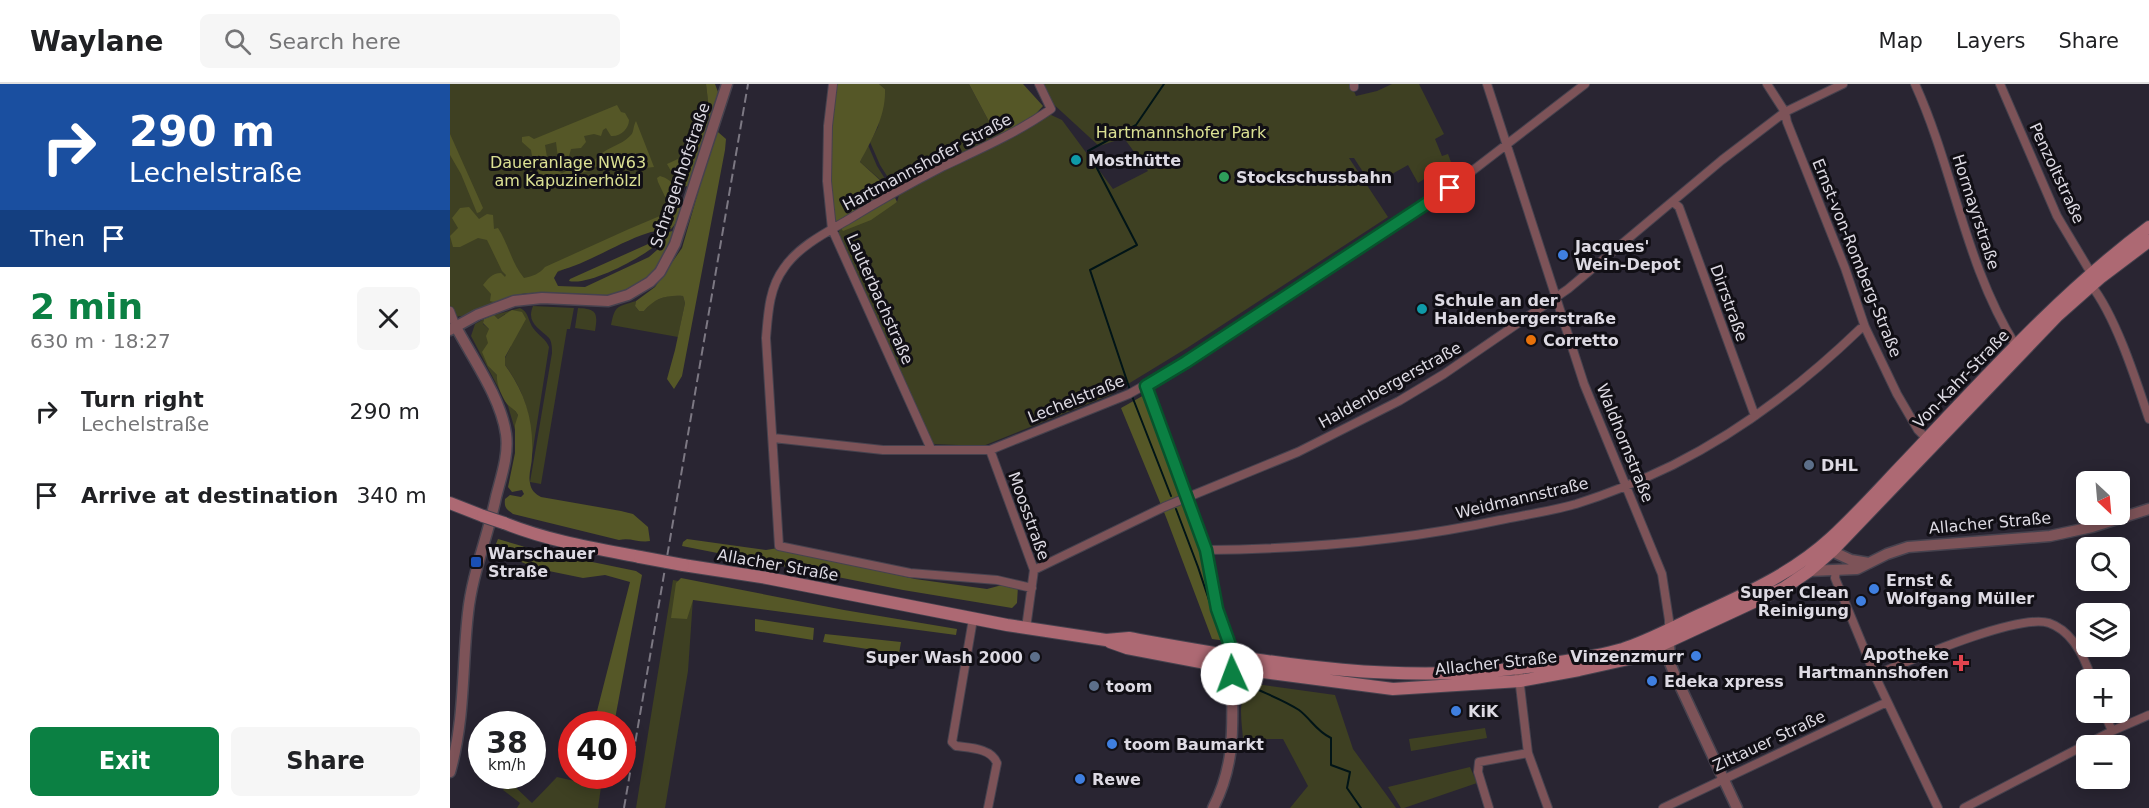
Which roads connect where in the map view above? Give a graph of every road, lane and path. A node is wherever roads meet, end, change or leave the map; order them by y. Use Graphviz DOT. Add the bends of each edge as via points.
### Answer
graph roads {
  1 [pos="833,84"];
  2 [pos="1039,84"];
  3 [pos="1487,84"];
  4 [pos="1585,84"];
  5 [pos="1767,84"];
  6 [pos="1843,84"];
  7 [pos="1915,84"];
  8 [pos="2000,84"];
  9 [pos="723,88"];
  10 [pos="1785,112"];
  11 [pos="1507,145"];
  12 [pos="1673,202"];
  13 [pos="2149,227"];
  14 [pos="832,229"];
  15 [pos="2149,241"];
  16 [pos="2091,279"];
  17 [pos="1555,298"];
  18 [pos="450,311"];
  19 [pos="1865,327"];
  20 [pos="453,328"];
  21 [pos="2016,346"];
  22 [pos="1146,386"];
  23 [pos="1755,416"];
  24 [pos="2149,419"];
  25 [pos="774,438"];
  26 [pos="1927,439"];
  27 [pos="931,449"];
  28 [pos="990,450"];
  29 [pos="1626,485"];
  30 [pos="1186,498"];
  31 [pos="450,503"];
  32 [pos="2148,512"];
  33 [pos="487,517"];
  34 [pos="1827,549"];
  35 [pos="1206,550"];
  36 [pos="1869,563"];
  37 [pos="1807,566"];
  38 [pos="1034,570"];
  39 [pos="1836,570"];
  40 [pos="1032,588"];
  41 [pos="973,619"];
  42 [pos="1026,628"];
  43 [pos="1669,628"];
  44 [pos="1669,643"];
  45 [pos="1232,661"];
  46 [pos="2087,669"];
  47 [pos="1519,675"];
  48 [pos="1875,675"];
  49 [pos="1887,702"];
  50 [pos="2149,715"];
  51 [pos="2109,723"];
  52 [pos="2112,731"];
  53 [pos="1528,753"];
  54 [pos="450,772"];
  55 [pos="1724,779"];
  56 [pos="988,808"];
  57 [pos="1213,808"];
  58 [pos="1489,808"];
  59 [pos="1548,808"];
  60 [pos="1663,808"];
  61 [pos="1737,808"];
  62 [pos="1938,808"];
  63 [pos="1964,808"];
  1 -- 14 [label="street, Lauterbachstraße" via="827,181"];
  2 -- 14 [label="street, Hartmannshofer Straße" via="1051,109 1005,138 921,178"];
  3 -- 11 [label="street, Waldhornstraße"];
  4 -- 11 [label="street, Lechelstraße"];
  5 -- 10 [label="street, Ernst-von-Romberg-Straße"];
  6 -- 10 [label="street, Haldenbergerstraße"];
  7 -- 21 [label="street, Hormayrstraße" via="1972,254 1994,308"];
  8 -- 16 [label="street, Penzoltstraße" via="2057,216"];
  9 -- 20 [label="street, Schragenhofstraße" via="675,244 650,282 628,296 608,301 514,301"];
  10 -- 12 [label="street, Haldenbergerstraße"];
  10 -- 19 [label="street, Ernst-von-Romberg-Straße"];
  11 -- 17 [label="street, Waldhornstraße"];
  11 -- 22 [label="street, Lechelstraße" via="1450,188"];
  12 -- 17 [label="street, Haldenbergerstraße"];
  12 -- 23 [label="street, Dirrstraße" via="1679,207"];
  13 -- 16 [label="main road, Von-Kahr-Straße"];
  14 -- 25 [label="street, Hartmannshofer Straße" via="784,267 771,296 766,338"];
  14 -- 27 [label="street, Lauterbachstraße"];
  15 -- 16 [label="main road, Von-Kahr-Straße"];
  16 -- 21 [label="main road, Von-Kahr-Straße" via="2052,309"];
  16 -- 24 [label="street, Penzoltstraße" via="2120,341"];
  16 -- 34 [label="main road, Von-Kahr-Straße"];
  17 -- 29 [label="street, Waldhornstraße" via="1584,384"];
  17 -- 30 [label="street, Haldenbergerstraße" via="1399,401 1298,452"];
  18 -- 20 [label="street"];
  19 -- 23 [label="street, Weidmannstraße" via="1800,384"];
  19 -- 26 [label="street, Ernst-von-Romberg-Straße" via="1897,394"];
  20 -- 33 [label="street" via="495,400 506,434 505,457"];
  21 -- 26 [label="main road, Von-Kahr-Straße"];
  22 -- 28 [label="street, Lechelstraße"];
  22 -- 30 [label="street"];
  23 -- 29 [label="street, Weidmannstraße" via="1672,465"];
  25 -- 27 [label="street, Lechelstraße" via="883,450"];
  25 -- 40 [label="street, Hartmannshofer Straße" via="779,546 910,573 997,580"];
  26 -- 34 [label="main road, Von-Kahr-Straße"];
  27 -- 28 [label="street, Lechelstraße"];
  28 -- 38 [label="street, Moosstraße"];
  29 -- 35 [label="street, Weidmannstraße" via="1575,504 1400,539"];
  29 -- 43 [label="street, Waldhornstraße" via="1662,574"];
  30 -- 35 [label="street"];
  30 -- 38 [label="street, Haldenbergerstraße"];
  31 -- 33 [label="main road, Allacher Straße"];
  32 -- 36 [label="street, Allacher Straße" via="2050,536 1908,548"];
  33 -- 41 [label="main road, Allacher Straße, bridge" via="570,544"];
  33 -- 54 [label="street" via="468,611 462,707"];
  34 -- 36 [label="street"];
  34 -- 37 [label="main road, Von-Kahr-Straße"];
  35 -- 45 [label="street"];
  36 -- 39 [label="street, Allacher Straße" via="1857,569"];
  37 -- 39 [label="street, Allacher Straße"];
  37 -- 43 [label="main road, Allacher Straße"];
  37 -- 44 [label="main road, Allacher Straße" via="1784,588"];
  38 -- 40 [label="street, Moosstraße"];
  39 -- 48 [label="street" via="1835,578"];
  40 -- 42 [label="street, Moosstraße"];
  41 -- 42 [label="main road, Allacher Straße"];
  41 -- 56 [label="street" via="952,740 956,746 990,753 997,763"];
  42 -- 45 [label="main road, Allacher Straße" via="1106,640 1129,639"];
  43 -- 44 [label="street, Waldhornstraße"];
  43 -- 47 [label="main road, Allacher Straße" via="1620,650"];
  44 -- 47 [label="main road, Allacher Straße" via="1579,670"];
  44 -- 55 [label="street, Waldhornstraße" via="1674,673"];
  45 -- 47 [label="main road, Allacher Straße" via="1393,674"];
  45 -- 57 [label="street" via="1232,754"];
  46 -- 48 [label="street" via="2067,635 2050,623 2033,622 1962,641"];
  47 -- 53 [label="street"];
  48 -- 49 [label="street"];
  49 -- 55 [label="street, Zittauer Straße"];
  49 -- 62 [label="street"];
  50 -- 52 [label="street"];
  51 -- 52 [label="street"];
  52 -- 63 [label="street"];
  53 -- 58 [label="street" via="1479,762 1478,772"];
  53 -- 59 [label="street"];
  55 -- 60 [label="street, Zittauer Straße"];
  55 -- 61 [label="street, Waldhornstraße"];
}
